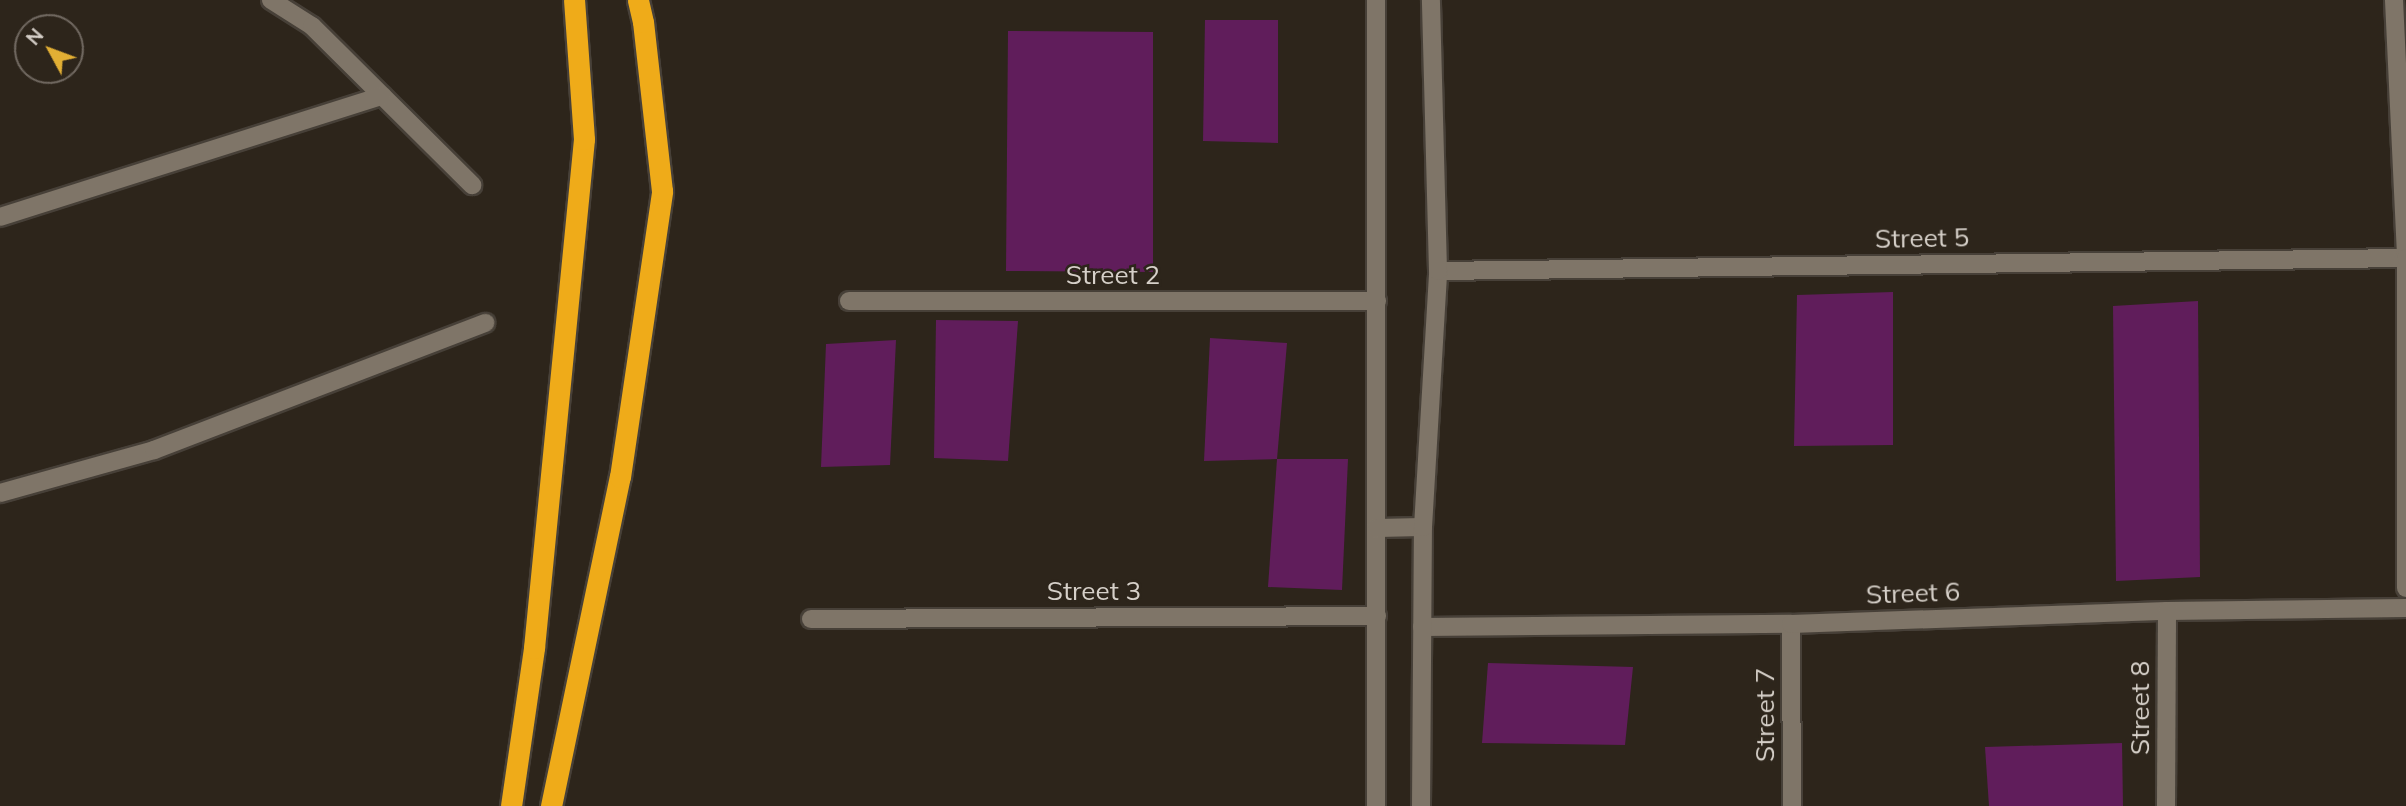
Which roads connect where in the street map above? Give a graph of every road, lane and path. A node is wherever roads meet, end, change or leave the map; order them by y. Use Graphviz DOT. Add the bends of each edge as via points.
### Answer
graph roads {
  1 [pos="271,0"];
  2 [pos="574,0"];
  3 [pos="638,0"];
  4 [pos="1376,0"];
  5 [pos="1431,0"];
  6 [pos="2394,0"];
  7 [pos="382,96"];
  8 [pos="472,185"];
  9 [pos="0,217"];
  10 [pos="2406,258"];
  11 [pos="1438,271"];
  12 [pos="849,301"];
  13 [pos="1377,301"];
  14 [pos="485,323"];
  15 [pos="2406,366"];
  16 [pos="0,493"];
  17 [pos="1423,527"];
  18 [pos="1377,528"];
  19 [pos="2406,587"];
  20 [pos="2406,608"];
  21 [pos="2167,611"];
  22 [pos="1377,616"];
  23 [pos="811,619"];
  24 [pos="1791,624"];
  25 [pos="1422,627"];
  26 [pos="510,806"];
  27 [pos="551,806"];
  28 [pos="1376,806"];
  29 [pos="1421,806"];
  30 [pos="1792,806"];
  31 [pos="2166,806"];
  1 -- 7 [label="street" via="312,26"];
  2 -- 26 [label="highway" via="584,139 534,648"];
  3 -- 27 [label="highway" via="662,191 620,477"];
  4 -- 13 [label="street"];
  5 -- 11 [label="street"];
  6 -- 10 [label="street"];
  7 -- 8 [label="street"];
  7 -- 9 [label="street"];
  10 -- 11 [label="street, Street 5"];
  10 -- 15 [label="street"];
  11 -- 17 [label="street"];
  12 -- 13 [label="street, Street 2"];
  13 -- 18 [label="street"];
  14 -- 16 [label="street" via="154,450"];
  15 -- 19 [label="street"];
  17 -- 18 [label="street"];
  17 -- 25 [label="street"];
  18 -- 22 [label="street"];
  20 -- 21 [label="street, Street 6"];
  21 -- 24 [label="street, Street 6"];
  21 -- 31 [label="street, Street 8"];
  22 -- 23 [label="street, Street 3"];
  22 -- 28 [label="street"];
  24 -- 25 [label="street, Street 6"];
  24 -- 30 [label="street, Street 7"];
  25 -- 29 [label="street"];
}
